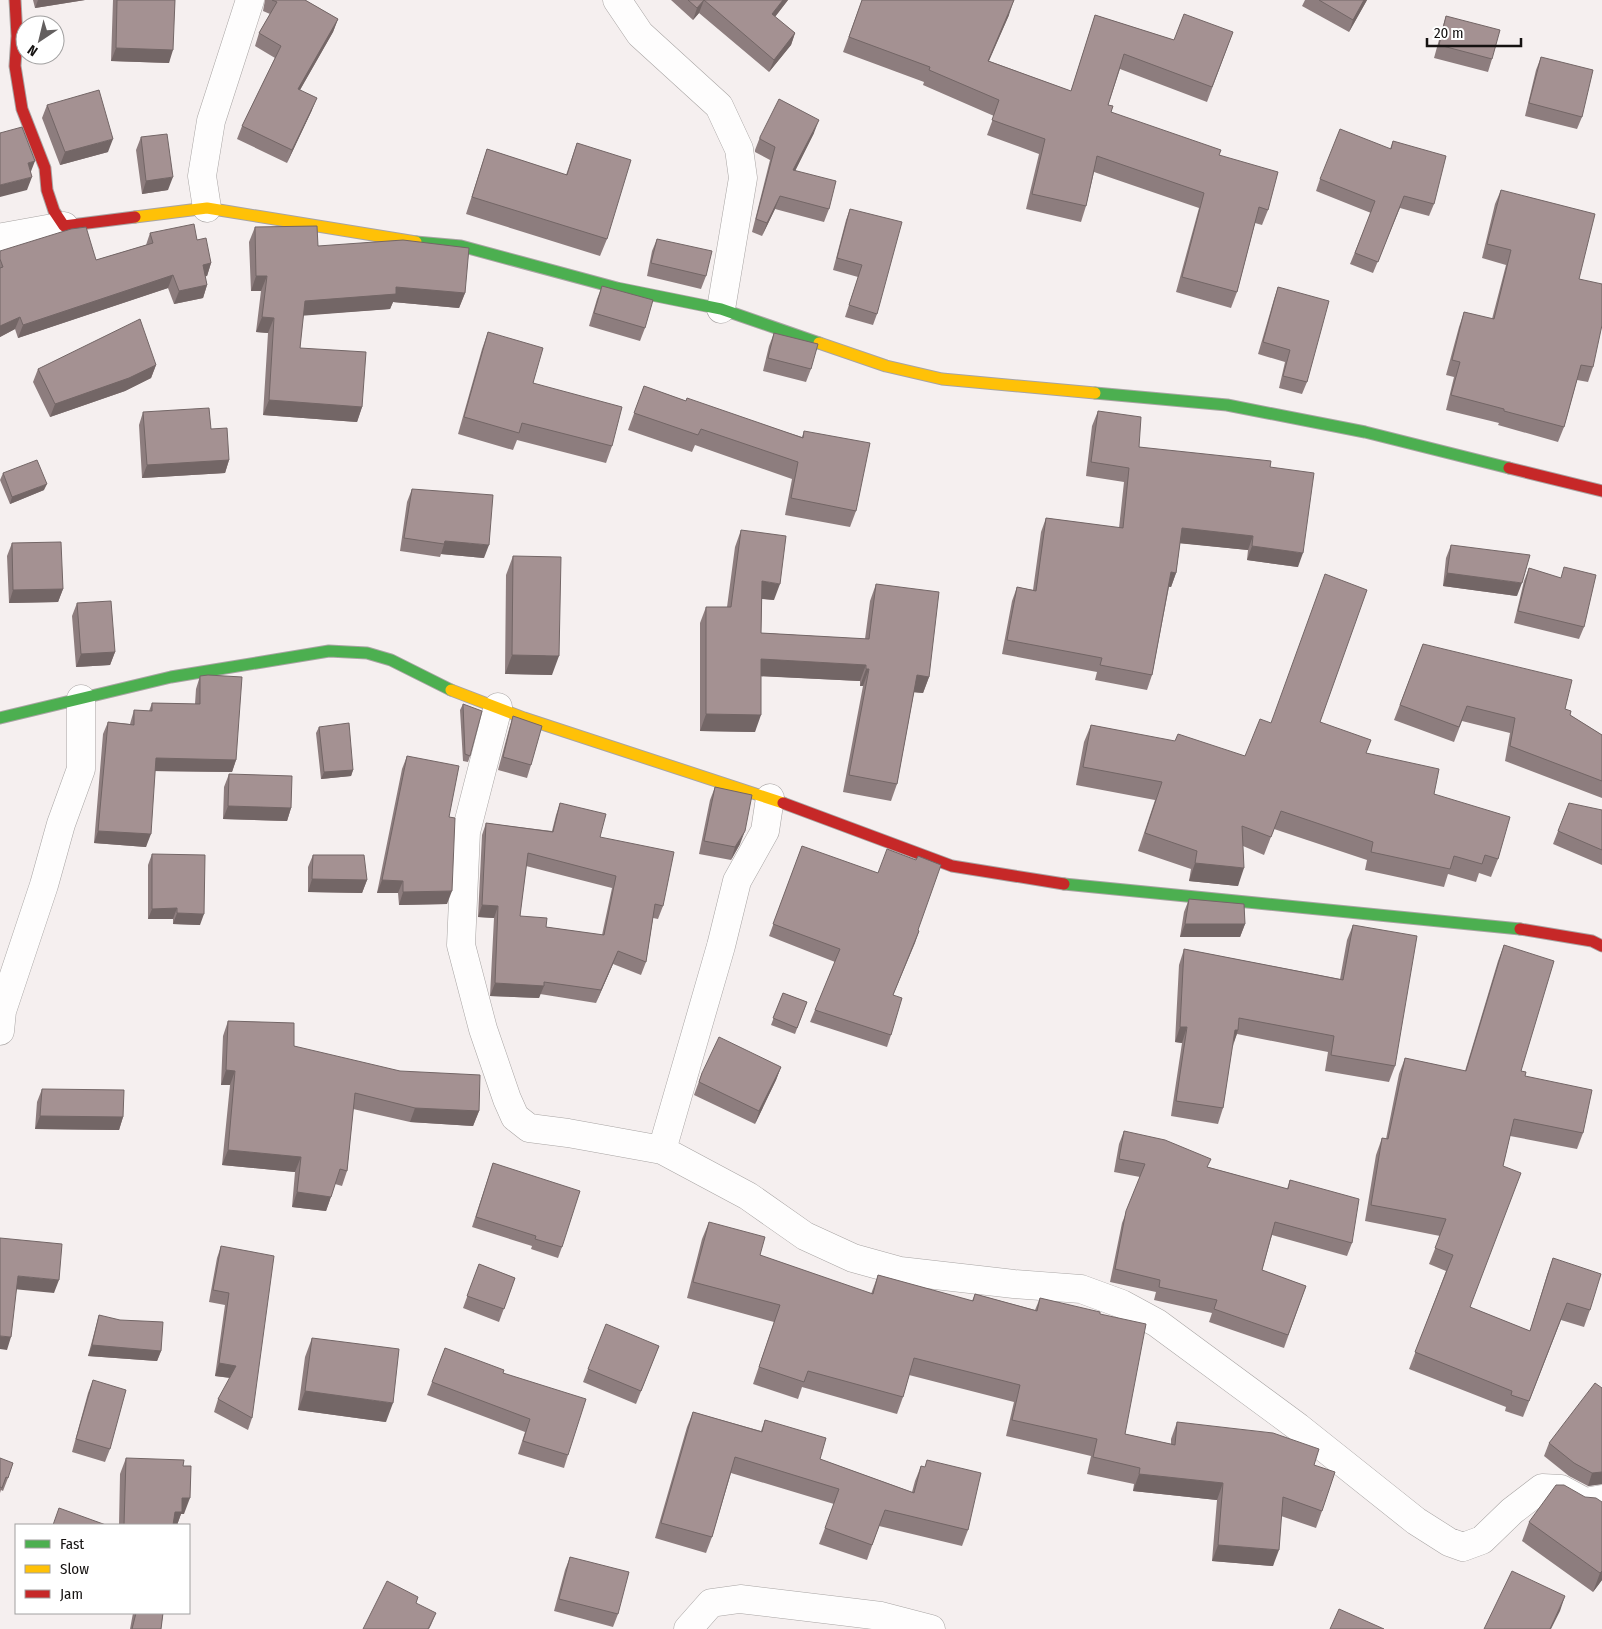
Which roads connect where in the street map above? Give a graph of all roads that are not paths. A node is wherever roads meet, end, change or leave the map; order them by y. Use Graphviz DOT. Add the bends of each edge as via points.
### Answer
graph roads {
  1 [pos="15,0"];
  2 [pos="250,0"];
  3 [pos="617,0"];
  4 [pos="207,208"];
  5 [pos="64,226"];
  6 [pos="0,239"];
  7 [pos="721,309"];
  8 [pos="1602,491"];
  9 [pos="81,699"];
  10 [pos="498,707"];
  11 [pos="0,718"];
  12 [pos="770,798"];
  13 [pos="1602,946"];
  14 [pos="0,1031"];
  15 [pos="662,1150"];
  16 [pos="1602,1499"];
  17 [pos="688,1629"];
  18 [pos="931,1629"];
  1 -- 5 [label="street" via="15,66 22,108 45,168 47,190 54,211"];
  2 -- 4 [label="street" via="211,121 202,176"];
  3 -- 7 [label="street" via="640,34 719,106 739,150 743,178"];
  4 -- 5 [label="street"];
  4 -- 7 [label="street" via="400,240 462,246 617,288"];
  5 -- 6 [label="street"];
  7 -- 8 [label="street" via="886,366 942,379 1227,405 1365,432"];
  9 -- 10 [label="street" via="171,677 329,651 367,653 391,660 449,689"];
  9 -- 11 [label="street"];
  9 -- 14 [label="street" via="81,769 60,824 2,1012"];
  10 -- 12 [label="street"];
  10 -- 15 [label="street" via="466,832 461,945 507,1099 515,1117 529,1128"];
  12 -- 13 [label="street" via="952,866 1045,882 1535,931 1592,941"];
  12 -- 15 [label="street" via="765,831 737,880"];
  15 -- 16 [label="street" via="748,1196 805,1236 852,1258 900,1271 1081,1289 1122,1304 1156,1323 1416,1521 1449,1542 1463,1547 1482,1540 1542,1488 1561,1489 1585,1502"];
  17 -- 18 [label="street" via="711,1603 740,1599 881,1616"];
}
